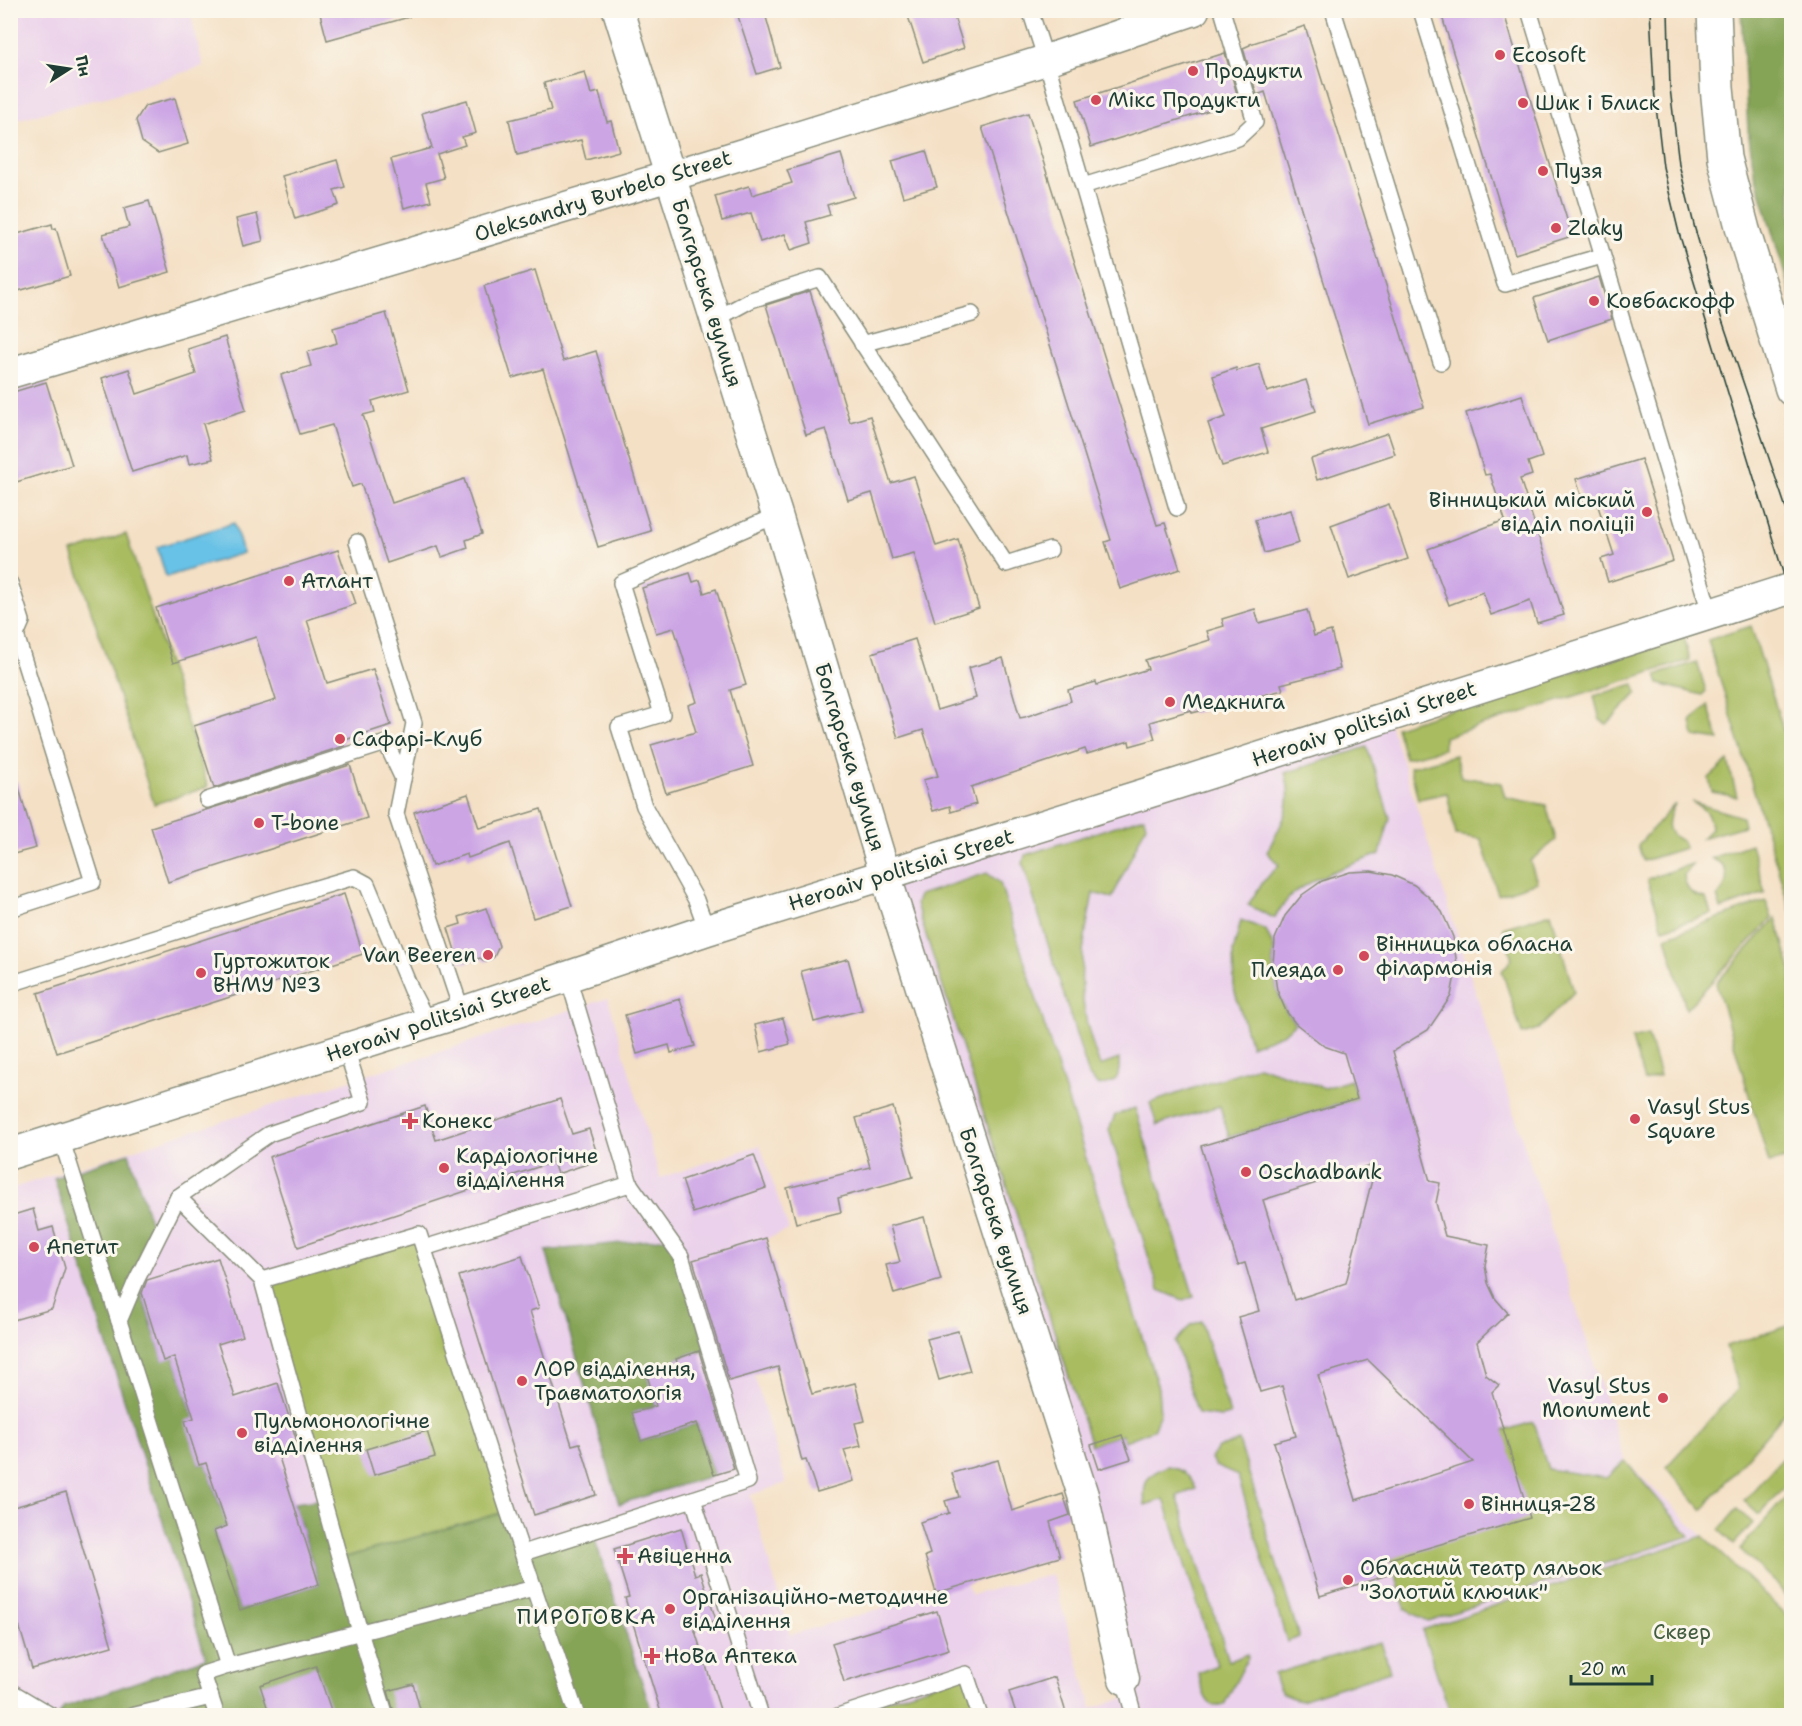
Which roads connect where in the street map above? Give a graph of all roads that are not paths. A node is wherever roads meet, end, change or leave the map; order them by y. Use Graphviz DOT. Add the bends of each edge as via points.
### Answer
graph roads {
  1 [pos="618,10"];
  2 [pos="1030,10"];
  3 [pos="1222,10"];
  4 [pos="1333,10"];
  5 [pos="1421,10"];
  6 [pos="1529,10"];
  7 [pos="1714,10"];
  8 [pos="1184,12"];
  9 [pos="1046,60"];
  10 [pos="671,176"];
  11 [pos="1083,186"];
  12 [pos="1602,256"];
  13 [pos="972,314"];
  14 [pos="716,319"];
  15 [pos="862,344"];
  16 [pos="1441,362"];
  17 [pos="10,373"];
  18 [pos="1791,389"];
  19 [pos="1177,508"];
  20 [pos="777,515"];
  21 [pos="357,542"];
  22 [pos="1050,550"];
  23 [pos="10,583"];
  24 [pos="1791,588"];
  25 [pos="1710,613"];
  26 [pos="403,779"];
  27 [pos="207,800"];
  28 [pos="885,874"];
  29 [pos="10,909"];
  30 [pos="707,930"];
  31 [pos="568,977"];
  32 [pos="10,984"];
  33 [pos="462,1012"];
  34 [pos="428,1023"];
  35 [pos="345,1049"];
  36 [pos="61,1138"];
  37 [pos="11,1151"];
  38 [pos="630,1184"];
  39 [pos="178,1197"];
  40 [pos="424,1248"];
  41 [pos="262,1280"];
  42 [pos="119,1321"];
  43 [pos="693,1499"];
  44 [pos="523,1553"];
  45 [pos="534,1588"];
  46 [pos="360,1632"];
  47 [pos="228,1666"];
  48 [pos="1124,1679"];
  49 [pos="10,1691"];
  50 [pos="211,1697"];
  51 [pos="52,1716"];
  52 [pos="131,1716"];
  53 [pos="217,1716"];
  54 [pos="386,1716"];
  55 [pos="577,1716"];
  56 [pos="761,1716"];
  57 [pos="838,1716"];
  58 [pos="980,1716"];
  59 [pos="1134,1716"];
  1 -- 10 [label="street, Болгарська вулиця"];
  2 -- 9 [label="lane"];
  3 -- 11 [label="lane" via="1255,122 1238,138"];
  4 -- 16 [label="lane"];
  5 -- 12 [label="lane" via="1505,284"];
  6 -- 12 [label="lane"];
  7 -- 18 [label="main road" via="1724,158"];
  8 -- 9 [label="street, Oleksandry Burbelo Street"];
  9 -- 10 [label="street, Oleksandry Burbelo Street"];
  9 -- 11 [label="lane"];
  10 -- 14 [label="street, Болгарська вулиця"];
  10 -- 17 [label="street, Oleksandry Burbelo Street"];
  11 -- 19 [label="lane"];
  12 -- 25 [label="lane"];
  13 -- 15 [label="lane"];
  14 -- 15 [label="lane" via="751,300 820,278"];
  14 -- 20 [label="street, Болгарська вулиця"];
  15 -- 22 [label="lane" via="1006,564"];
  20 -- 28 [label="street, Болгарська вулиця"];
  20 -- 30 [label="lane" via="621,583 662,714 619,727 644,806 696,900"];
  21 -- 26 [label="lane" via="414,723"];
  23 -- 29 [label="lane" via="22,621 16,635 93,882"];
  24 -- 25 [label="street, Heroaiv politsiai Street"];
  25 -- 28 [label="street, Heroaiv politsiai Street"];
  26 -- 27 [label="lane" via="386,742"];
  26 -- 33 [label="lane" via="396,814"];
  28 -- 30 [label="street, Heroaiv politsiai Street"];
  28 -- 48 [label="street, Болгарська вулиця" via="1083,1495"];
  30 -- 31 [label="street, Heroaiv politsiai Street"];
  31 -- 33 [label="street, Heroaiv politsiai Street"];
  31 -- 38 [label="lane"];
  32 -- 34 [label="lane" via="354,877 367,884"];
  33 -- 34 [label="street, Heroaiv politsiai Street"];
  34 -- 35 [label="street, Heroaiv politsiai Street"];
  35 -- 36 [label="street, Heroaiv politsiai Street"];
  35 -- 39 [label="lane" via="363,1102 269,1134"];
  36 -- 37 [label="street, Heroaiv politsiai Street"];
  36 -- 42 [label="lane"];
  38 -- 40 [label="lane"];
  38 -- 43 [label="lane" via="681,1256 748,1481"];
  39 -- 41 [label="lane"];
  39 -- 42 [label="lane"];
  40 -- 41 [label="lane" via="419,1234"];
  40 -- 44 [label="lane"];
  41 -- 46 [label="lane"];
  42 -- 47 [label="lane"];
  43 -- 44 [label="lane"];
  43 -- 56 [label="lane"];
  44 -- 45 [label="lane"];
  45 -- 46 [label="lane"];
  45 -- 55 [label="lane"];
  46 -- 47 [label="lane"];
  46 -- 54 [label="lane"];
  47 -- 50 [label="lane" via="203,1674"];
  48 -- 59 [label="lane"];
  49 -- 51 [label="lane"];
  50 -- 52 [label="lane"];
  50 -- 53 [label="lane"];
  57 -- 58 [label="lane" via="966,1674"];
}
